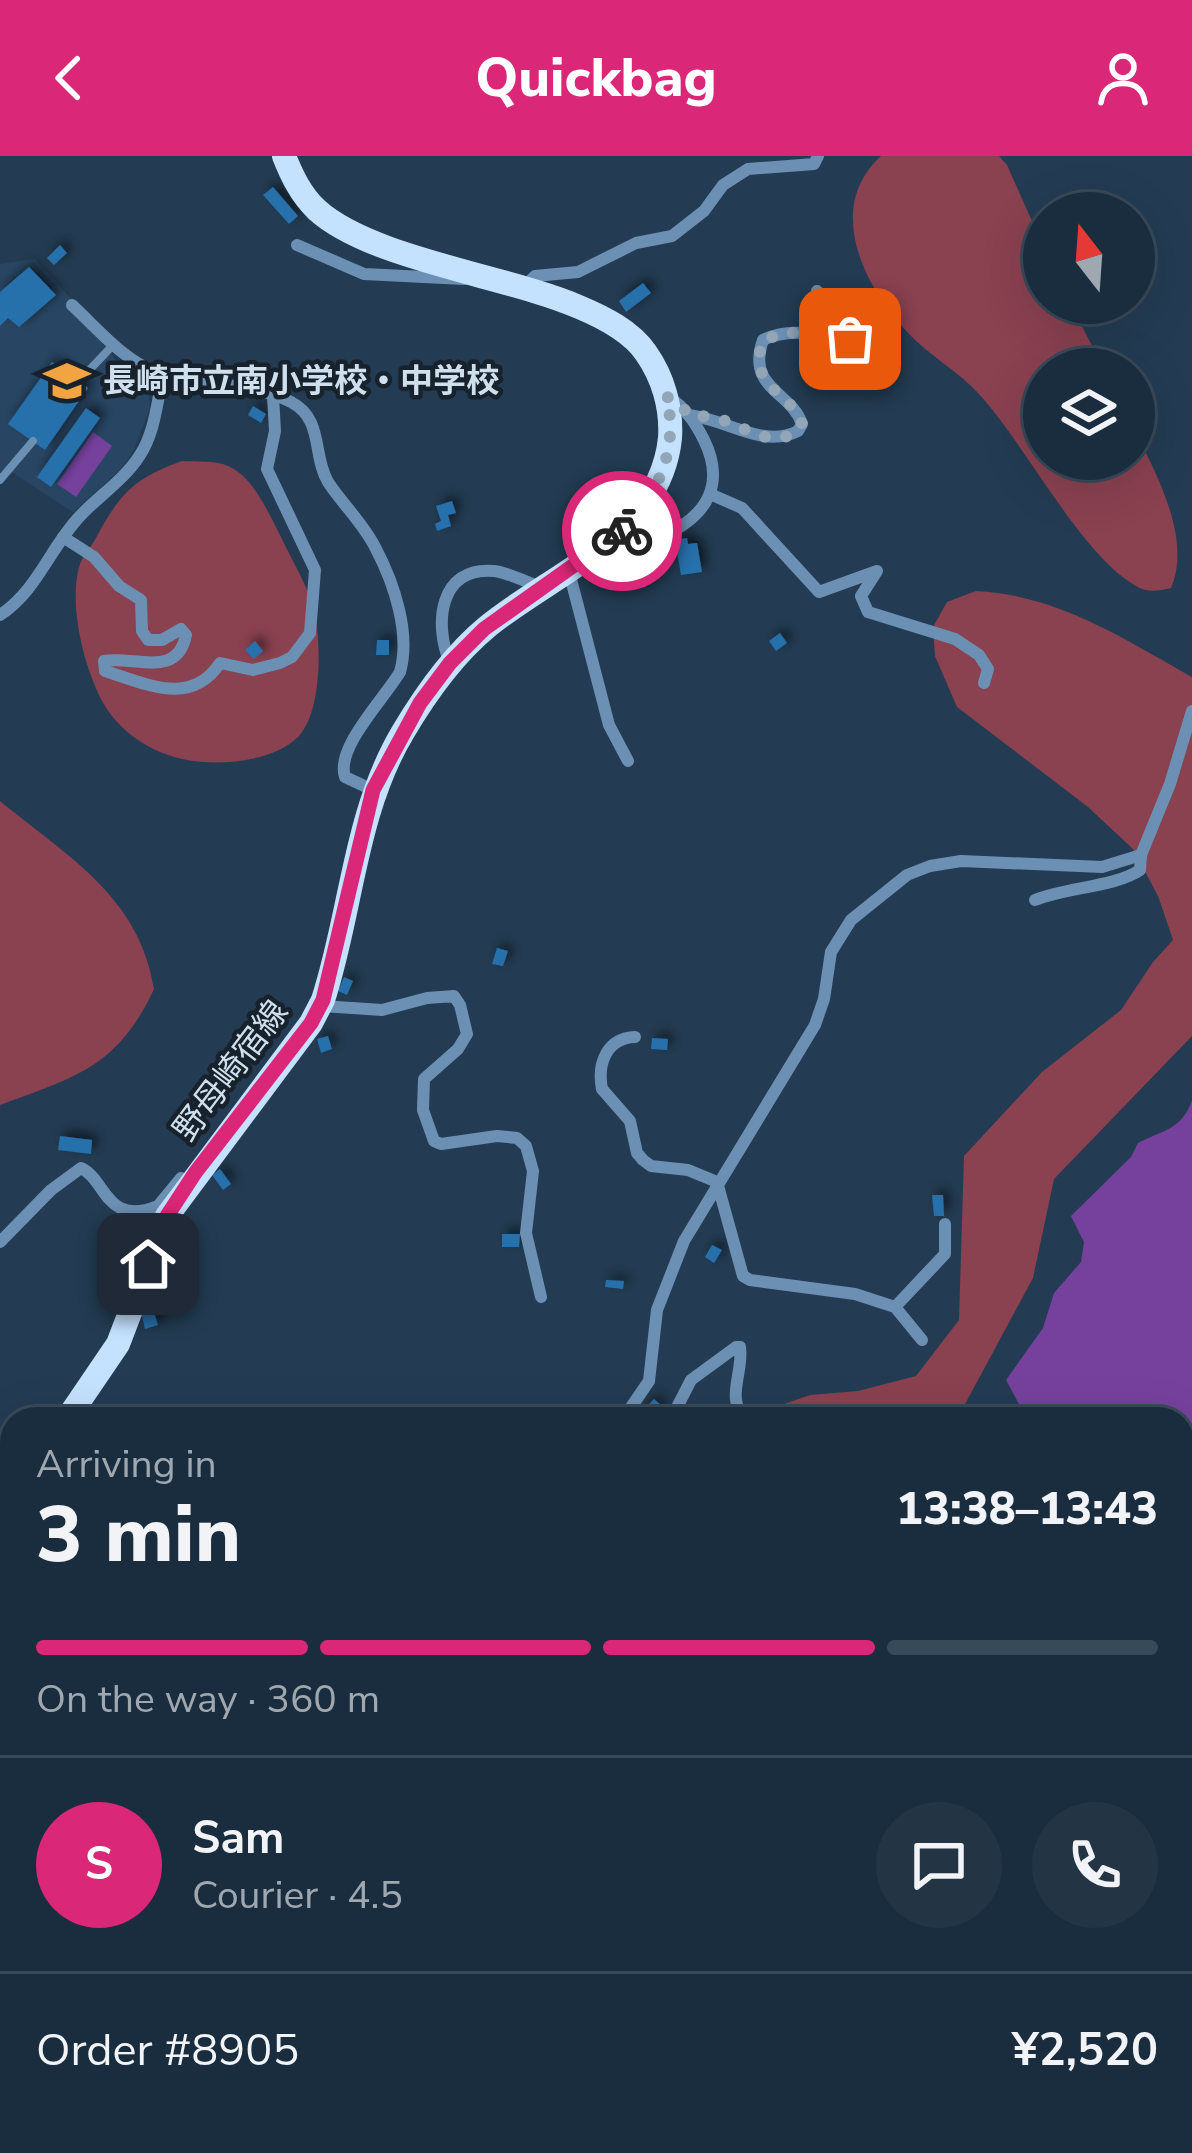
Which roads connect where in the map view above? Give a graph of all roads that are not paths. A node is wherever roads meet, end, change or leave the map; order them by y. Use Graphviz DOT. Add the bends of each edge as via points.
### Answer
graph roads {
  1 [pos="284,156"];
  2 [pos="818,156"];
  3 [pos="297,245"];
  4 [pos="476,273"];
  5 [pos="524,287"];
  6 [pos="817,291"];
  7 [pos="72,305"];
  8 [pos="114,344"];
  9 [pos="163,375"];
  10 [pos="79,381"];
  11 [pos="273,396"];
  12 [pos="666,396"];
  13 [pos="688,415"];
  14 [pos="33,441"];
  15 [pos="0,480"];
  16 [pos="710,494"];
  17 [pos="63,537"];
  18 [pos="598,549"];
  19 [pos="568,568"];
  20 [pos="539,587"];
  21 [pos="0,615"];
  22 [pos="450,663"];
  23 [pos="984,682"];
  24 [pos="1192,711"];
  25 [pos="628,761"];
  26 [pos="373,790"];
  27 [pos="1141,855"];
  28 [pos="1035,900"];
  29 [pos="320,1005"];
  30 [pos="635,1036"];
  31 [pos="191,1180"];
  32 [pos="717,1182"];
  33 [pos="945,1224"];
  34 [pos="0,1242"];
  35 [pos="542,1297"];
  36 [pos="895,1307"];
  37 [pos="922,1340"];
  38 [pos="76,1407"];
  39 [pos="635,1407"];
  40 [pos="677,1407"];
  41 [pos="738,1407"];
  1 -- 4 [label="main road, 野母崎宿線" via="301,190 335,223"];
  2 -- 5 [label="street" via="814,164 748,169 672,236 578,272 535,276"];
  3 -- 4 [label="street" via="364,274 459,281"];
  4 -- 5 [label="main road, 野母崎宿線"];
  5 -- 12 [label="main road, 野母崎宿線" via="626,333 654,365"];
  6 -- 13 [label="street" via="855,334 778,333 759,352 766,384 799,412 797,431 772,440"];
  7 -- 8 [label="street"];
  8 -- 9 [label="street"];
  8 -- 10 [label="lane"];
  9 -- 11 [label="street"];
  9 -- 17 [label="street" via="139,456"];
  11 -- 17 [label="street" via="267,470 316,583 310,633 292,657 253,670 220,663 207,681 184,691 105,671 107,659 165,662 186,635 181,629 148,640 141,600"];
  11 -- 26 [label="street" via="312,422 327,480 376,548 399,612 400,672 341,765 345,777"];
  12 -- 13 [label="street"];
  12 -- 18 [label="main road, 野母崎宿線" via="669,442 658,483 634,519"];
  13 -- 16 [label="street" via="710,455"];
  14 -- 15 [label="lane"];
  16 -- 18 [label="street" via="666,534"];
  16 -- 23 [label="street" via="742,508 819,592 878,571 861,596 868,612 968,645 988,669"];
  17 -- 21 [label="street" via="37,581"];
  18 -- 19 [label="main road, 野母崎宿線"];
  19 -- 20 [label="main road, 野母崎宿線"];
  19 -- 25 [label="street" via="609,724"];
  20 -- 22 [label="main road, 野母崎宿線"];
  20 -- 22 [label="street" via="491,571 458,582 440,608"];
  22 -- 26 [label="main road, 野母崎宿線"];
  24 -- 27 [label="street"];
  26 -- 29 [label="main road, 野母崎宿線"];
  27 -- 28 [label="street" via="1130,877"];
  27 -- 32 [label="street" via="1102,867 962,861 930,866 887,890 839,934 815,1025"];
  29 -- 31 [label="main road, 野母崎宿線"];
  29 -- 35 [label="street" via="382,1010 454,996 466,1034 424,1079 423,1110 441,1144 497,1136 526,1146 533,1171 526,1233"];
  30 -- 32 [label="street" via="615,1042 600,1079 631,1120 637,1153 651,1166"];
  31 -- 34 [label="street" via="174,1184 158,1206 134,1211 109,1201 81,1168"];
  31 -- 38 [label="main road, 野母崎宿線" via="167,1216 118,1344"];
  32 -- 36 [label="street" via="743,1276"];
  32 -- 39 [label="street" via="657,1310 649,1381"];
  33 -- 36 [label="street" via="945,1254"];
  36 -- 37 [label="street"];
  40 -- 41 [label="street" via="691,1380 740,1347"];
}
